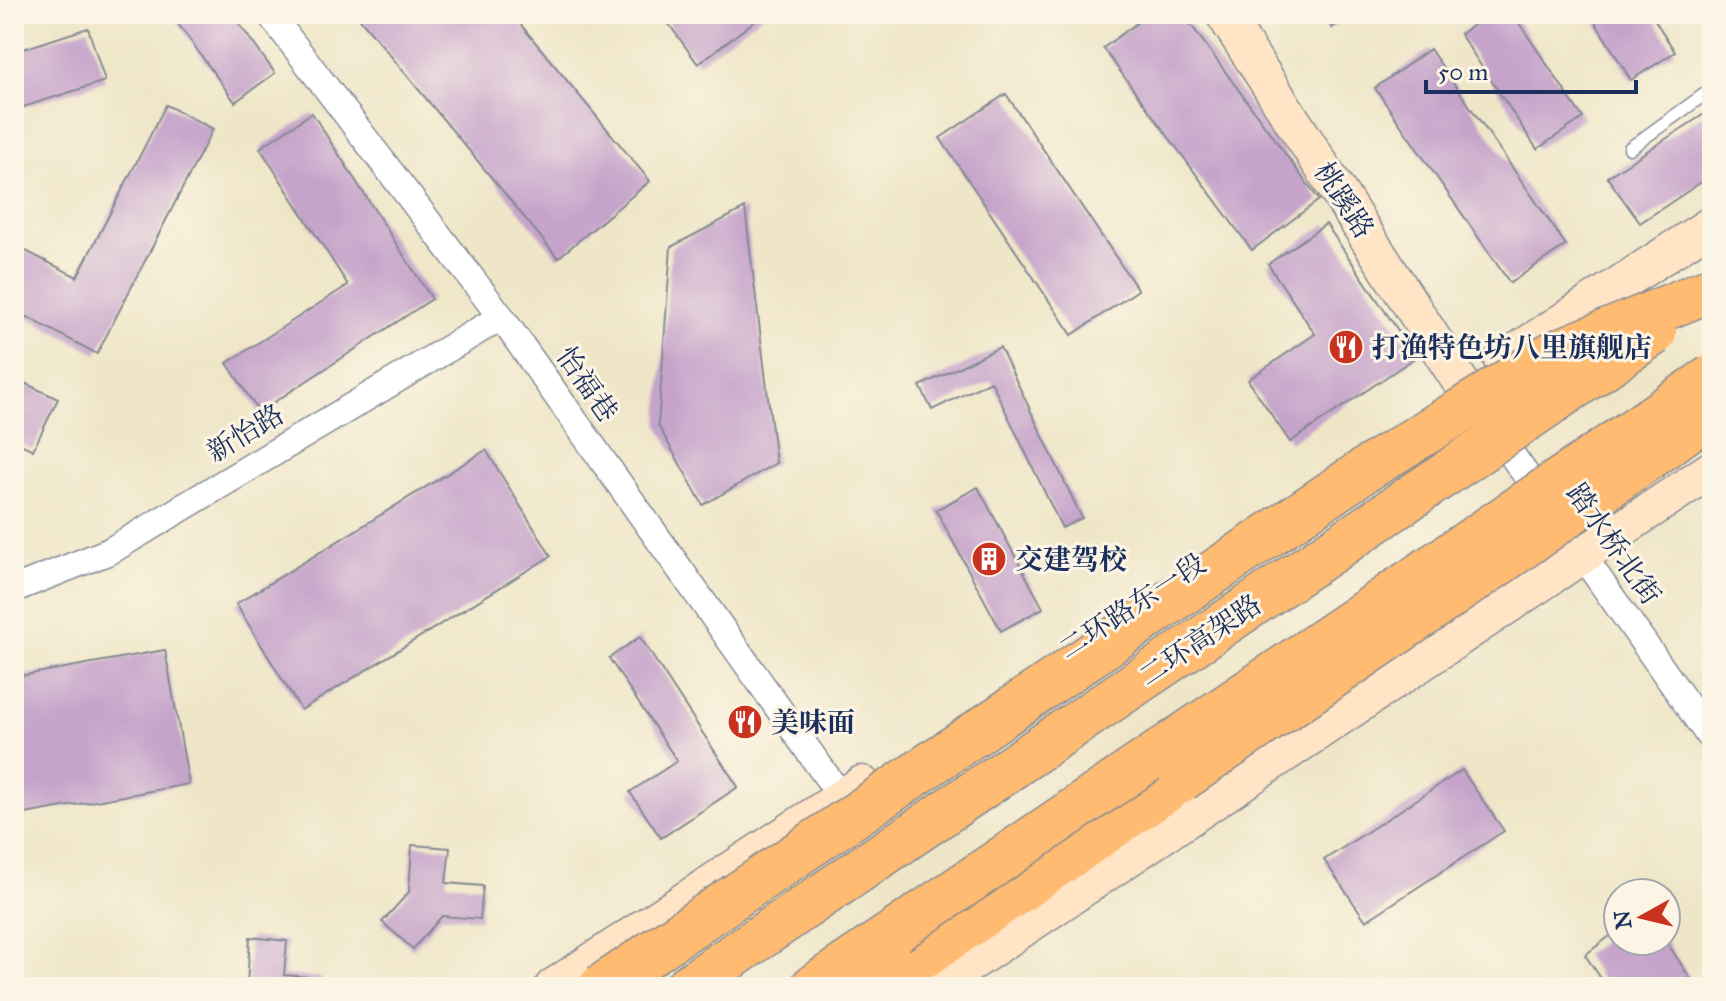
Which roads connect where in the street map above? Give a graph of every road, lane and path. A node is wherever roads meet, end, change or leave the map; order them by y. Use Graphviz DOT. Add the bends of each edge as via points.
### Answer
graph roads {
  1 [pos="270,14"];
  2 [pos="1224,14"];
  3 [pos="1712,89"];
  4 [pos="1630,148"];
  5 [pos="1712,224"];
  6 [pos="1712,291"];
  7 [pos="501,317"];
  8 [pos="1712,377"];
  9 [pos="1463,386"];
  10 [pos="1712,413"];
  11 [pos="1712,469"];
  12 [pos="1583,557"];
  13 [pos="14,589"];
  14 [pos="1712,740"];
  15 [pos="842,798"];
  16 [pos="553,987"];
  17 [pos="601,987"];
  18 [pos="687,987"];
  19 [pos="813,987"];
  20 [pos="878,987"];
  21 [pos="935,987"];
  1 -- 7 [label="street, 怡福巷"];
  2 -- 9 [label="main road, 桃蹊路"];
  3 -- 4 [label="lane"];
  5 -- 9 [label="main road, 二环路东一段"];
  6 -- 17 [label="highway, bridge" via="1552,354 1379,461"];
  6 -- 18 [label="highway, 二环高架路, bridge"];
  7 -- 13 [label="street, 新怡路" via="110,551"];
  7 -- 15 [label="street, 怡福巷"];
  8 -- 19 [label="highway, bridge"];
  9 -- 12 [label="street, 踏水桥北街"];
  9 -- 15 [label="main road, 二环路东一段" via="1365,456"];
  10 -- 20 [label="highway, bridge"];
  11 -- 12 [label="main road"];
  12 -- 14 [label="street, 踏水桥北街"];
  12 -- 21 [label="main road"];
  15 -- 16 [label="main road, 二环路东一段"];
}
